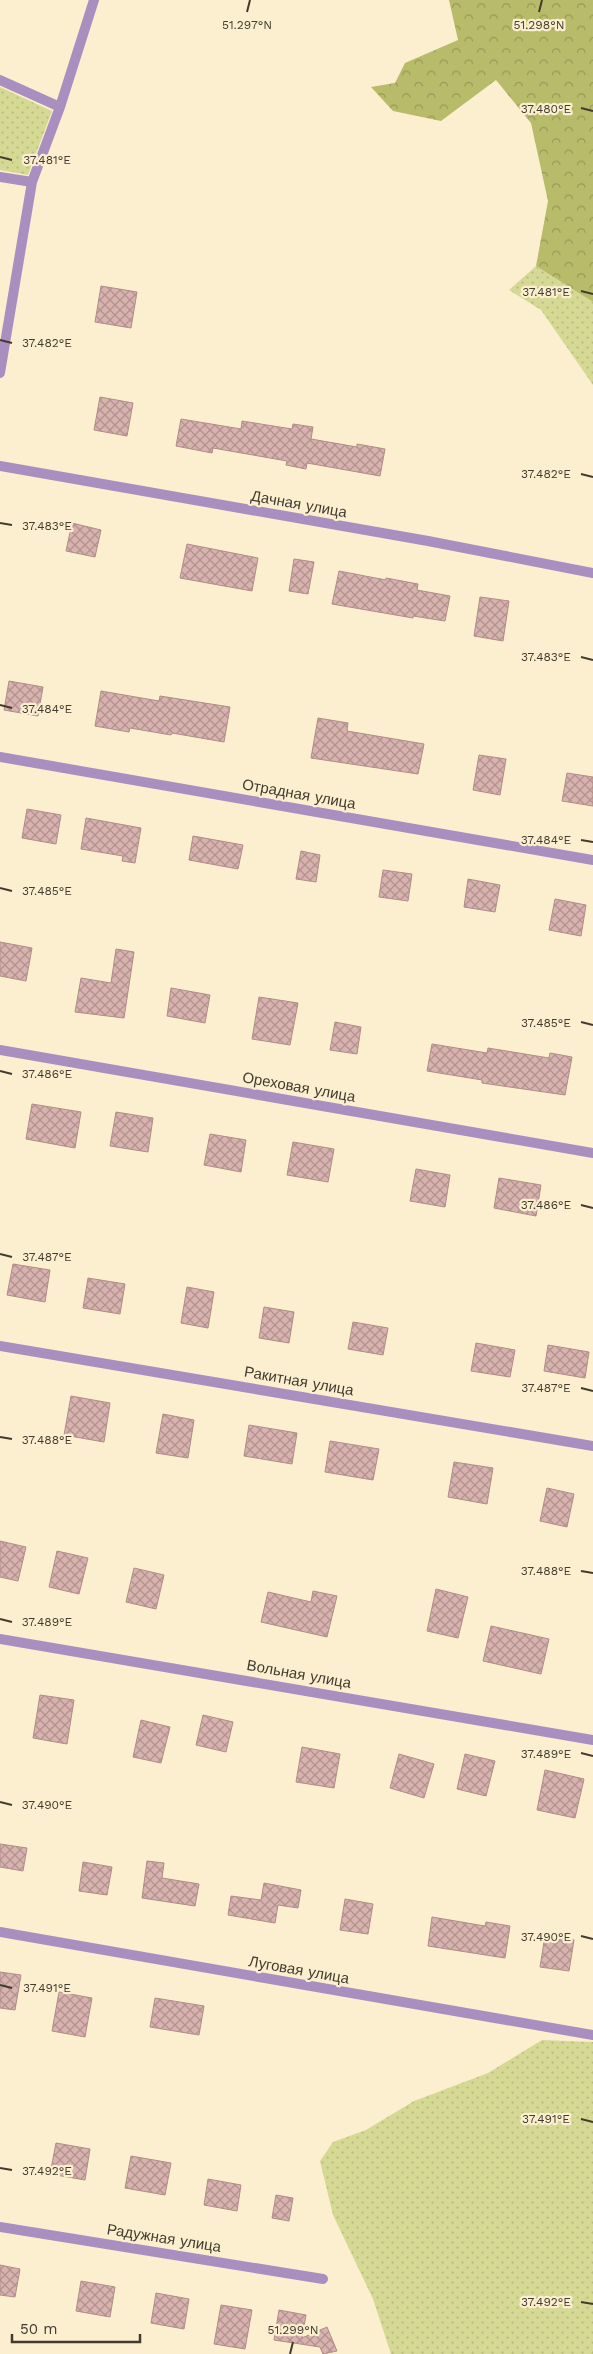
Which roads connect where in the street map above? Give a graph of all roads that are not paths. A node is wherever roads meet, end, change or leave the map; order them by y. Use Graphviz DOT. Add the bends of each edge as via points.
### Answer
graph roads {
  1 [pos="94,0"];
  2 [pos="0,80"];
  3 [pos="60,107"];
  4 [pos="0,177"];
  5 [pos="32,182"];
  6 [pos="0,373"];
  7 [pos="0,466"];
  8 [pos="593,573"];
  9 [pos="0,757"];
  10 [pos="593,860"];
  11 [pos="0,1050"];
  12 [pos="593,1153"];
  13 [pos="0,1346"];
  14 [pos="593,1446"];
  15 [pos="0,1638"];
  16 [pos="593,1740"];
  17 [pos="0,1932"];
  18 [pos="593,2035"];
  19 [pos="0,2227"];
  20 [pos="323,2279"];
  1 -- 3 [label="street"];
  2 -- 3 [label="street"];
  3 -- 5 [label="street"];
  4 -- 5 [label="street"];
  5 -- 6 [label="street"];
  7 -- 8 [label="street, Дачная улица"];
  9 -- 10 [label="street, Отрадная улица"];
  11 -- 12 [label="street, Ореховая улица"];
  13 -- 14 [label="street, Ракитная улица"];
  15 -- 16 [label="street, Вольная улица"];
  17 -- 18 [label="street, Луговая улица"];
  19 -- 20 [label="street, Радужная улица"];
}
